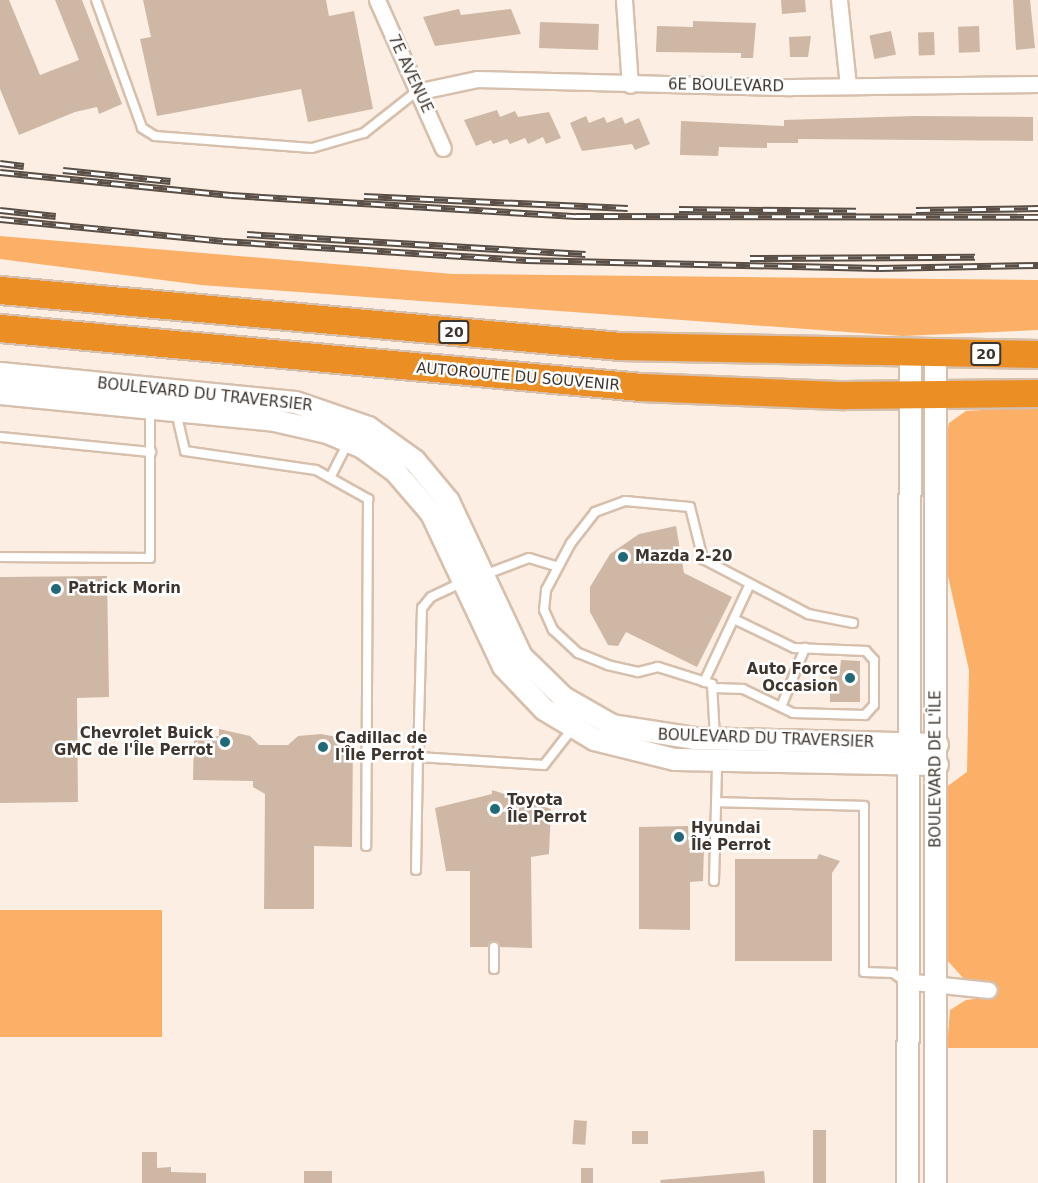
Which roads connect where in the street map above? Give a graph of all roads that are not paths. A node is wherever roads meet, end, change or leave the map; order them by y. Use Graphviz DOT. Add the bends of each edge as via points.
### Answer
graph roads {
  1 [pos="96,0"];
  2 [pos="377,0"];
  3 [pos="624,0"];
  4 [pos="839,0"];
  5 [pos="1038,84"];
  6 [pos="630,85"];
  7 [pos="848,86"];
  8 [pos="416,92"];
  9 [pos="443,148"];
  10 [pos="0,290"];
  11 [pos="0,328"];
  12 [pos="922,354"];
  13 [pos="1038,354"];
  14 [pos="0,373"];
  15 [pos="0,393"];
  16 [pos="1038,393"];
  17 [pos="922,394"];
  18 [pos="150,398"];
  19 [pos="176,400"];
  20 [pos="0,437"];
  21 [pos="350,441"];
  22 [pos="151,452"];
  23 [pos="332,476"];
  24 [pos="0,557"];
  25 [pos="556,566"];
  26 [pos="473,579"];
  27 [pos="749,586"];
  28 [pos="734,619"];
  29 [pos="853,623"];
  30 [pos="805,648"];
  31 [pos="705,682"];
  32 [pos="715,688"];
  33 [pos="781,707"];
  34 [pos="573,728"];
  35 [pos="716,750"];
  36 [pos="907,754"];
  37 [pos="937,754"];
  38 [pos="418,757"];
  39 [pos="716,802"];
  40 [pos="366,846"];
  41 [pos="416,870"];
  42 [pos="714,881"];
  43 [pos="494,947"];
  44 [pos="494,969"];
  45 [pos="905,981"];
  46 [pos="935,982"];
  47 [pos="990,990"];
  48 [pos="907,1183"];
  49 [pos="935,1183"];
  1 -- 8 [label="lane" via="142,128 155,136 312,148 364,133"];
  2 -- 8 [label="street, 7E AVENUE"];
  3 -- 6 [label="street"];
  4 -- 7 [label="street"];
  5 -- 7 [label="street, 6E BOULEVARD"];
  6 -- 7 [label="street, 6E BOULEVARD"];
  6 -- 8 [label="street, 6E BOULEVARD" via="477,79"];
  8 -- 9 [label="street, 7E AVENUE"];
  10 -- 12 [label="highway, 20" via="567,342"];
  11 -- 17 [label="highway, AUTOROUTE DU SOUVENIR" via="601,384"];
  12 -- 13 [label="highway, 20"];
  12 -- 17 [label="street, BOULEVARD DE L'ÎLE"];
  14 -- 18 [label="street, BOULEVARD DU TRAVERSIER"];
  15 -- 18 [label="street, BOULEVARD DU TRAVERSIER"];
  16 -- 17 [label="highway, AUTOROUTE DU SOUVENIR"];
  17 -- 36 [label="street, BOULEVARD DE L'ÎLE"];
  17 -- 37 [label="street, BOULEVARD DE L'ÎLE"];
  18 -- 19 [label="street, BOULEVARD DU TRAVERSIER"];
  18 -- 22 [label="lane"];
  19 -- 21 [label="street, BOULEVARD DU TRAVERSIER" via="293,423"];
  19 -- 23 [label="lane" via="185,451 282,462"];
  19 -- 26 [label="street, BOULEVARD DU TRAVERSIER" via="315,406 376,432 437,485"];
  20 -- 22 [label="lane"];
  21 -- 23 [label="lane"];
  21 -- 26 [label="street, BOULEVARD DU TRAVERSIER" via="394,470 419,497"];
  22 -- 24 [label="lane" via="150,558"];
  23 -- 40 [label="lane" via="370,503"];
  25 -- 26 [label="lane" via="529,558"];
  25 -- 27 [label="lane" via="586,521 604,506 625,501 690,507 700,555"];
  25 -- 31 [label="lane" via="544,610 566,645 608,665 638,672 658,667"];
  26 -- 34 [label="street, BOULEVARD DU TRAVERSIER" via="503,666 529,696"];
  26 -- 35 [label="street, BOULEVARD DU TRAVERSIER" via="521,656 563,697 631,731"];
  26 -- 38 [label="lane" via="431,597 422,608"];
  27 -- 28 [label="lane"];
  27 -- 29 [label="lane" via="824,621"];
  28 -- 30 [label="lane"];
  28 -- 31 [label="lane"];
  30 -- 33 [label="lane"];
  30 -- 33 [label="lane" via="858,648 871,656 873,710 865,715 803,714"];
  31 -- 32 [label="lane"];
  32 -- 33 [label="lane" via="731,684"];
  32 -- 35 [label="lane"];
  34 -- 35 [label="street, BOULEVARD DU TRAVERSIER" via="636,753"];
  34 -- 38 [label="lane" via="544,765"];
  35 -- 36 [label="street, BOULEVARD DU TRAVERSIER"];
  35 -- 39 [label="lane"];
  36 -- 37 [label="street, BOULEVARD DU TRAVERSIER"];
  36 -- 45 [label="street, BOULEVARD DE L'ÎLE"];
  37 -- 46 [label="street, BOULEVARD DE L'ÎLE"];
  38 -- 41 [label="lane"];
  39 -- 42 [label="lane"];
  39 -- 45 [label="lane" via="864,806 864,972 893,973"];
  43 -- 44 [label="lane"];
  45 -- 46 [label="street"];
  45 -- 48 [label="street, BOULEVARD DE L'ÎLE"];
  46 -- 47 [label="street" via="953,990"];
  46 -- 49 [label="street, BOULEVARD DE L'ÎLE"];
}
